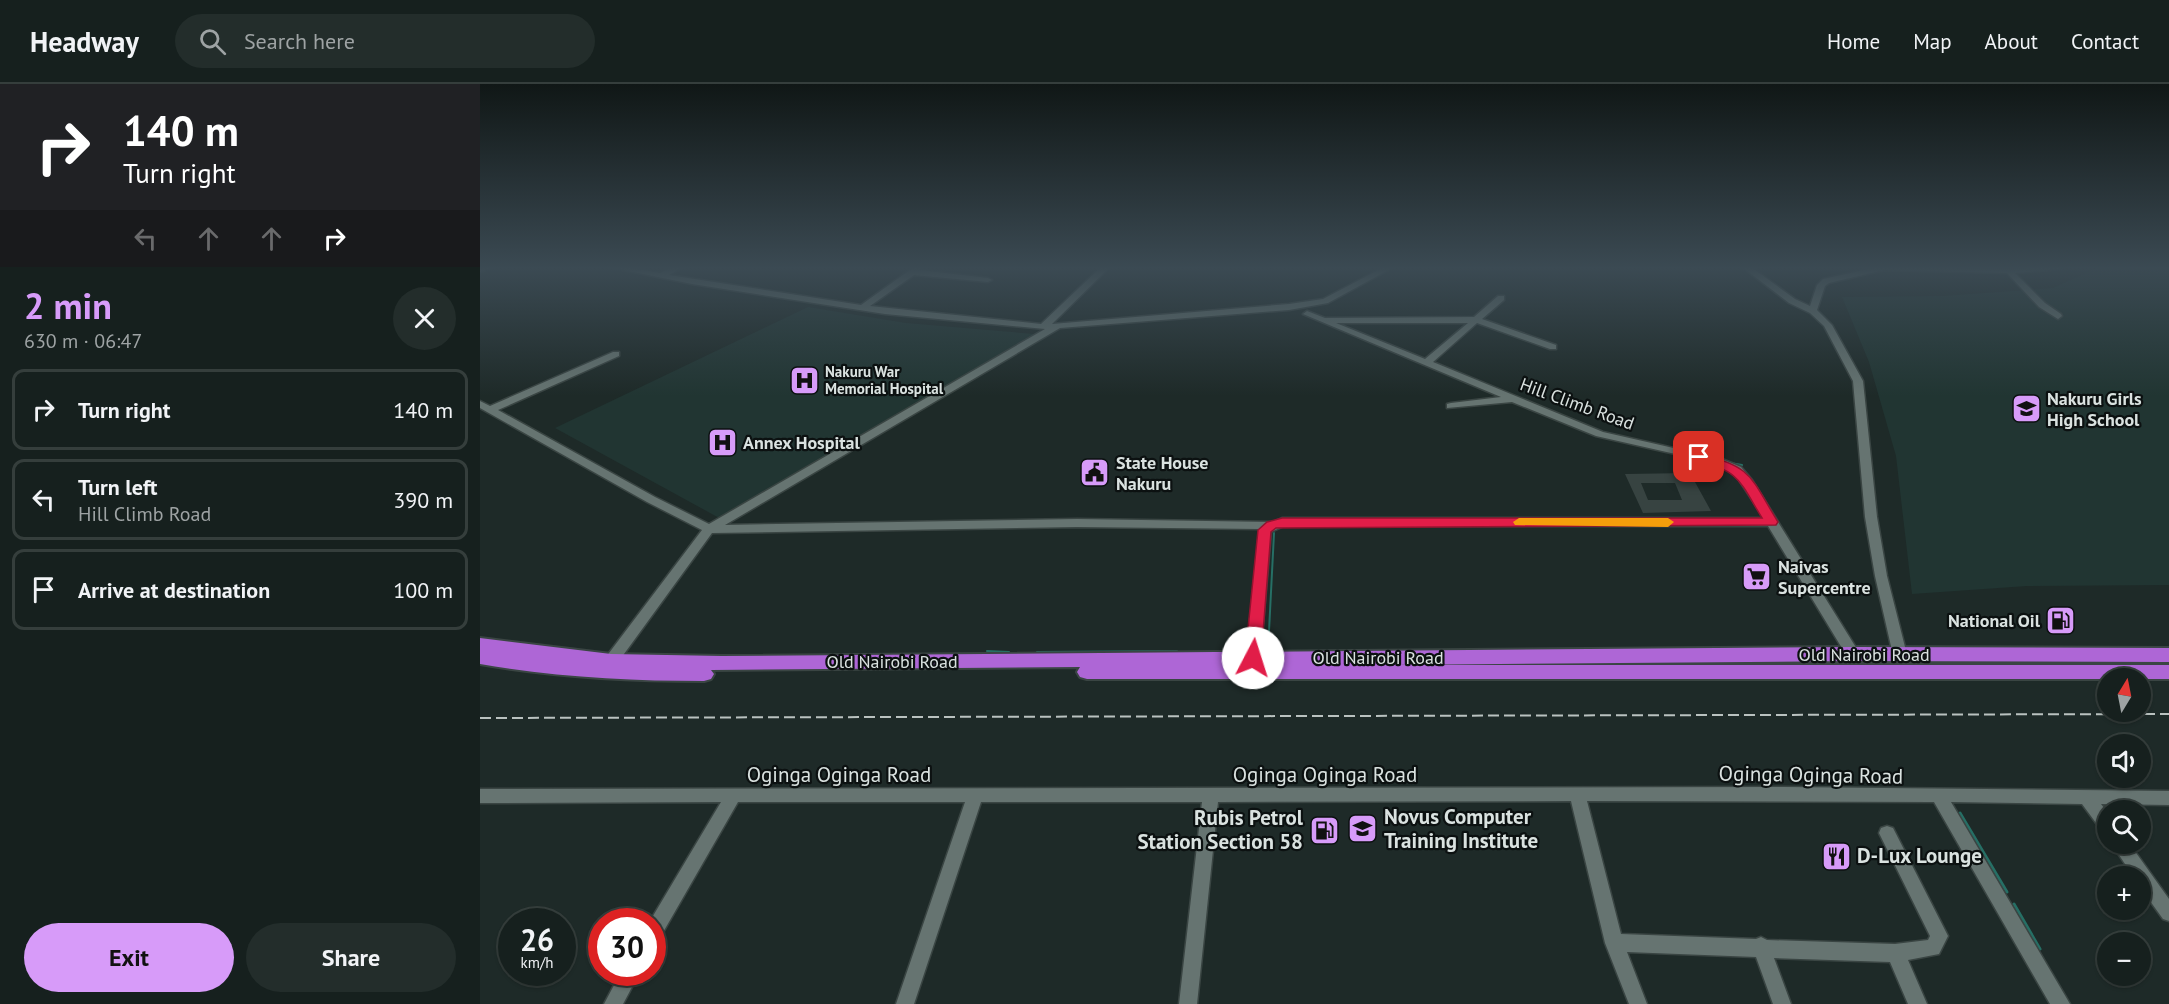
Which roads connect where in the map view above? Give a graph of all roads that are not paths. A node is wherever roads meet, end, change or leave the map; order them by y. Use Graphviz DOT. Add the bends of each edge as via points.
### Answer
graph roads {
  1 [pos="890,310"];
  2 [pos="1065,310"];
  3 [pos="1192,310"];
  4 [pos="1246,310"];
  5 [pos="1297,310"];
  6 [pos="1313,310"];
  7 [pos="1487,310"];
  8 [pos="1813,310"];
  9 [pos="2049,310"];
  10 [pos="1307,314"];
  11 [pos="2058,316"];
  12 [pos="1476,320"];
  13 [pos="1321,321"];
  14 [pos="1053,323"];
  15 [pos="1553,347"];
  16 [pos="616,354"];
  17 [pos="1426,363"];
  18 [pos="1512,399"];
  19 [pos="480,404"];
  20 [pos="1451,406"];
  21 [pos="491,409"];
  22 [pos="1771,522"];
  23 [pos="1272,525"];
  24 [pos="709,529"];
  25 [pos="480,645"];
  26 [pos="2169,648"];
  27 [pos="1853,654"];
  28 [pos="1900,655"];
  29 [pos="2169,655"];
  30 [pos="2108,656"];
  31 [pos="480,657"];
  32 [pos="1253,658"];
  33 [pos="611,661"];
  34 [pos="2151,672"];
  35 [pos="2169,672"];
  36 [pos="2097,673"];
  37 [pos="2151,676"];
  38 [pos="2169,678"];
  39 [pos="734,795"];
  40 [pos="480,796"];
  41 [pos="1211,796"];
  42 [pos="1578,796"];
  43 [pos="975,797"];
  44 [pos="1939,797"];
  45 [pos="2087,798"];
  46 [pos="2169,798"];
  47 [pos="2097,811"];
  48 [pos="1887,833"];
  49 [pos="2127,854"];
  50 [pos="666,911"];
  51 [pos="2169,913"];
  52 [pos="1614,943"];
  53 [pos="1761,946"];
  54 [pos="1895,952"];
  55 [pos="623,986"];
  56 [pos="613,1004"];
  57 [pos="905,1004"];
  58 [pos="1188,1004"];
  59 [pos="1638,1004"];
  60 [pos="1782,1004"];
  61 [pos="1918,1004"];
  62 [pos="2061,1004"];
  1 -- 14 [label="street" via="1043,327"];
  2 -- 14 [label="street"];
  3 -- 14 [label="street"];
  4 -- 14 [label="street"];
  5 -- 10 [label="street, Hill Climb Road"];
  6 -- 10 [label="street"];
  7 -- 12 [label="street"];
  8 -- 28 [label="street" via="1828,325 1858,381 1871,517"];
  9 -- 11 [label="street"];
  10 -- 13 [label="street, Hill Climb Road"];
  12 -- 13 [label="street"];
  12 -- 15 [label="street"];
  12 -- 17 [label="street"];
  13 -- 17 [label="street, Hill Climb Road"];
  14 -- 24 [label="street"];
  16 -- 21 [label="street"];
  17 -- 18 [label="street, Hill Climb Road"];
  18 -- 20 [label="street"];
  18 -- 22 [label="street, Hill Climb Road" via="1600,434 1729,465 1742,473"];
  19 -- 21 [label="street"];
  21 -- 24 [label="street" via="654,503"];
  22 -- 23 [label="street"];
  22 -- 27 [label="street, Hill Climb Road"];
  23 -- 24 [label="street" via="1077,523"];
  23 -- 32 [label="street" via="1265,530"];
  24 -- 33 [label="street"];
  25 -- 33 [label="highway, Old Nairobi Road"];
  26 -- 30 [label="highway"];
  27 -- 28 [label="highway, Old Nairobi Road"];
  27 -- 32 [label="highway, Old Nairobi Road"];
  28 -- 30 [label="highway, Old Nairobi Road"];
  29 -- 30 [label="highway, Old Nairobi Road"];
  31 -- 36 [label="highway, Old Nairobi Road" via="536,666 658,674 1587,670"];
  32 -- 33 [label="highway, Old Nairobi Road"];
  34 -- 35 [label="highway, Old Nairobi Road"];
  37 -- 38 [label="highway"];
  39 -- 40 [label="street, Oginga Oginga Road"];
  39 -- 43 [label="street, Oginga Oginga Road"];
  39 -- 50 [label="street"];
  41 -- 42 [label="street, Oginga Oginga Road"];
  41 -- 43 [label="street, Oginga Oginga Road"];
  41 -- 58 [label="street"];
  42 -- 44 [label="street, Oginga Oginga Road"];
  42 -- 52 [label="street"];
  43 -- 57 [label="street"];
  44 -- 45 [label="street, Oginga Oginga Road"];
  44 -- 62 [label="street"];
  45 -- 46 [label="street, Oginga Oginga Road"];
  45 -- 47 [label="street"];
  48 -- 54 [label="street" via="1939,936 1932,948"];
  49 -- 51 [label="street"];
  52 -- 53 [label="street"];
  52 -- 59 [label="street"];
  53 -- 54 [label="street"];
  53 -- 60 [label="street"];
  54 -- 61 [label="street"];
  55 -- 56 [label="street"];
}
